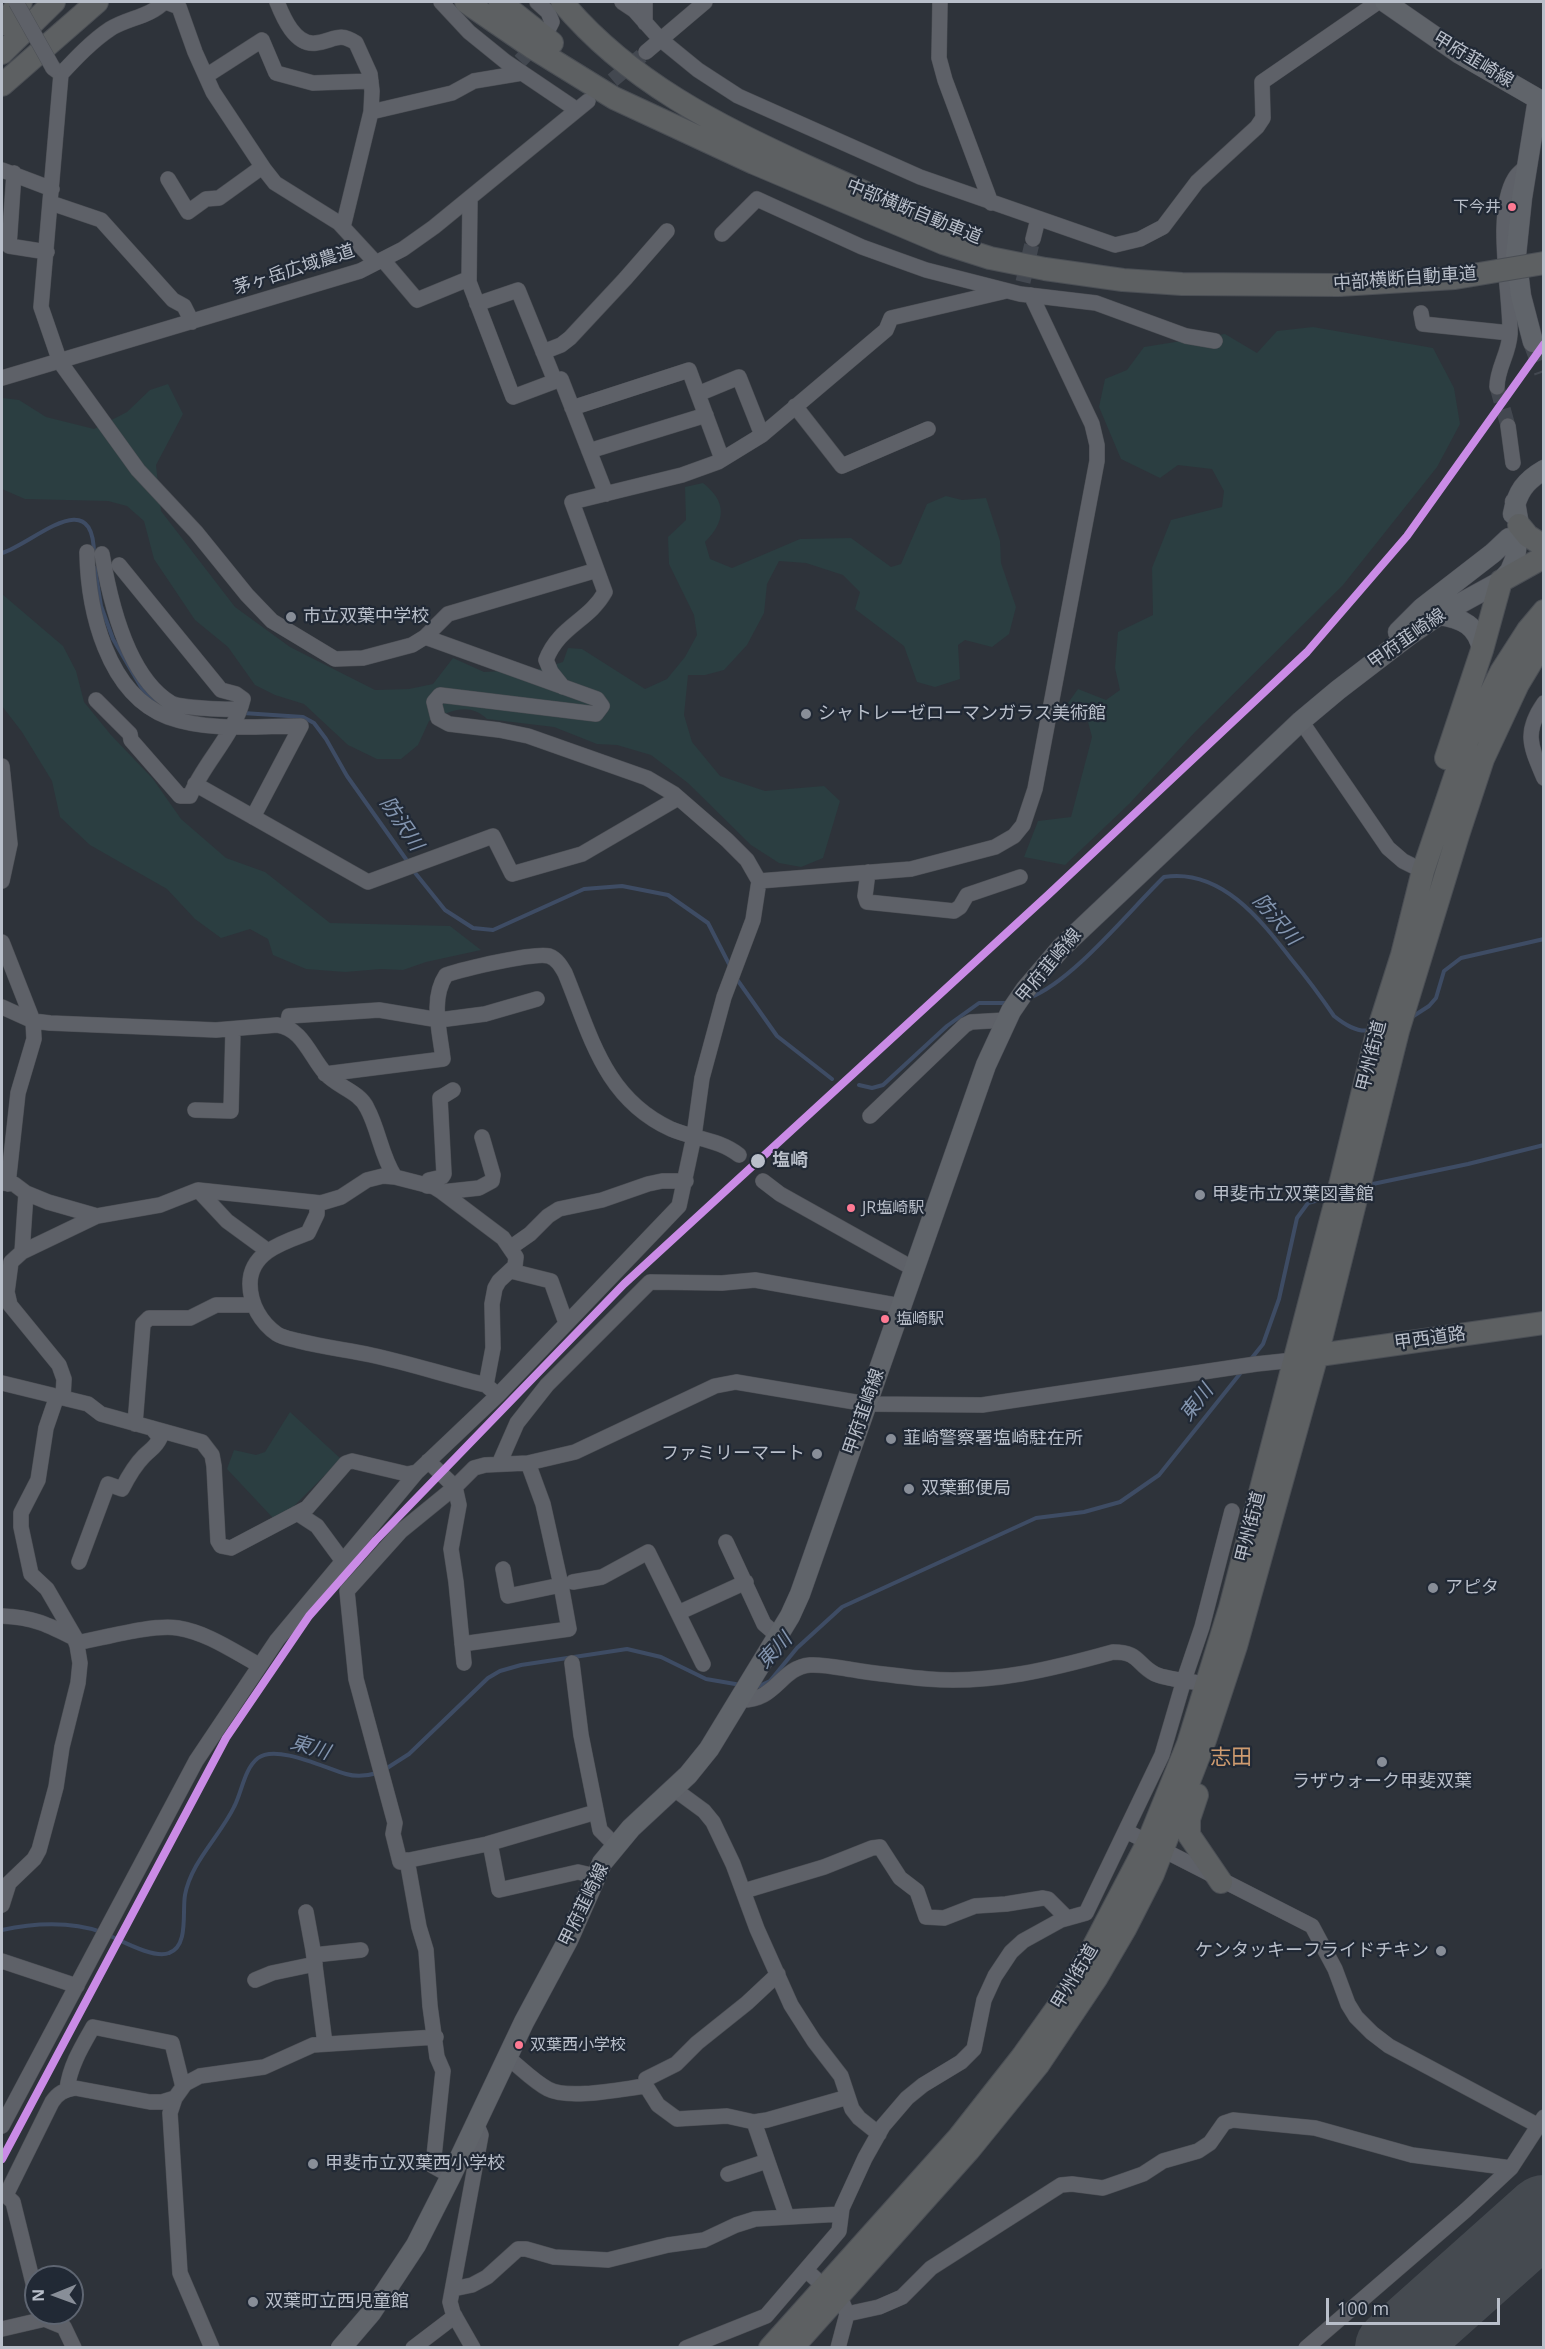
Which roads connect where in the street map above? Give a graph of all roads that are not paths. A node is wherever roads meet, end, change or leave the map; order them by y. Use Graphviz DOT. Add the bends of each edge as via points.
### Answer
graph roads {
  1 [pos="15,2"];
  2 [pos="21,2"];
  3 [pos="54,2"];
  4 [pos="80,2"];
  5 [pos="97,2"];
  6 [pos="165,2"];
  7 [pos="277,2"];
  8 [pos="441,2"];
  9 [pos="466,2"];
  10 [pos="500,2"];
  11 [pos="537,2"];
  12 [pos="562,2"];
  13 [pos="582,2"];
  14 [pos="622,2"];
  15 [pos="645,2"];
  16 [pos="705,2"];
  17 [pos="940,2"];
  18 [pos="1378,2"];
  19 [pos="1385,2"];
  20 [pos="645,23"];
  21 [pos="2,24"];
  22 [pos="547,32"];
  23 [pos="660,39"];
  24 [pos="646,52"];
  25 [pos="2,53"];
  26 [pos="519,68"];
  27 [pos="57,71"];
  28 [pos="206,76"];
  29 [pos="2,79"];
  30 [pos="371,81"];
  31 [pos="655,84"];
  32 [pos="2,86"];
  33 [pos="1541,95"];
  34 [pos="371,112"];
  35 [pos="697,136"];
  36 [pos="1528,165"];
  37 [pos="262,167"];
  38 [pos="8,172"];
  39 [pos="168,179"];
  40 [pos="52,196"];
  41 [pos="470,198"];
  42 [pos="992,203"];
  43 [pos="1038,219"];
  44 [pos="343,227"];
  45 [pos="667,231"];
  46 [pos="722,234"];
  47 [pos="1033,239"];
  48 [pos="47,252"];
  49 [pos="380,262"];
  50 [pos="1544,263"];
  51 [pos="468,279"];
  52 [pos="1231,283"];
  53 [pos="1020,290"];
  54 [pos="477,304"];
  55 [pos="1420,313"];
  56 [pos="192,322"];
  57 [pos="1510,333"];
  58 [pos="1215,341"];
  59 [pos="1533,342"];
  60 [pos="543,352"];
  61 [pos="60,362"];
  62 [pos="2,378"];
  63 [pos="555,381"];
  64 [pos="1497,387"];
  65 [pos="698,394"];
  66 [pos="795,406"];
  67 [pos="572,408"];
  68 [pos="706,415"];
  69 [pos="1508,426"];
  70 [pos="928,429"];
  71 [pos="762,435"];
  72 [pos="589,452"];
  73 [pos="722,459"];
  74 [pos="1513,463"];
  75 [pos="1544,470"];
  76 [pos="606,494"];
  77 [pos="1514,531"];
  78 [pos="1544,546"];
  79 [pos="1544,557"];
  80 [pos="120,564"];
  81 [pos="597,570"];
  82 [pos="1501,581"];
  83 [pos="1544,611"];
  84 [pos="1439,615"];
  85 [pos="425,637"];
  86 [pos="1544,641"];
  87 [pos="1482,650"];
  88 [pos="1544,666"];
  89 [pos="564,688"];
  90 [pos="1338,690"];
  91 [pos="96,699"];
  92 [pos="1544,703"];
  93 [pos="237,717"];
  94 [pos="1301,721"];
  95 [pos="2,766"];
  96 [pos="1544,778"];
  97 [pos="195,784"];
  98 [pos="678,798"];
  99 [pos="253,817"];
  100 [pos="1423,871"];
  101 [pos="868,872"];
  102 [pos="1020,877"];
  103 [pos="2,881"];
  104 [pos="759,881"];
  105 [pos="1427,934"];
  106 [pos="2,942"];
  107 [pos="537,999"];
  108 [pos="2,1007"];
  109 [pos="1394,1010"];
  110 [pos="1009,1016"];
  111 [pos="439,1020"];
  112 [pos="33,1021"];
  113 [pos="287,1027"];
  114 [pos="233,1029"];
  115 [pos="325,1074"];
  116 [pos="453,1090"];
  117 [pos="195,1110"];
  118 [pos="870,1116"];
  119 [pos="694,1136"];
  120 [pos="482,1137"];
  121 [pos="739,1155"];
  122 [pos="395,1177"];
  123 [pos="686,1181"];
  124 [pos="763,1181"];
  125 [pos="5,1184"];
  126 [pos="427,1186"];
  127 [pos="198,1190"];
  128 [pos="442,1192"];
  129 [pos="26,1193"];
  130 [pos="317,1203"];
  131 [pos="1344,1206"];
  132 [pos="97,1216"];
  133 [pos="510,1248"];
  134 [pos="268,1251"];
  135 [pos="22,1252"];
  136 [pos="914,1269"];
  137 [pos="511,1271"];
  138 [pos="254,1305"];
  139 [pos="901,1306"];
  140 [pos="566,1323"];
  141 [pos="1544,1323"];
  142 [pos="1317,1355"];
  143 [pos="1294,1360"];
  144 [pos="2,1383"];
  145 [pos="492,1390"];
  146 [pos="60,1397"];
  147 [pos="867,1404"];
  148 [pos="135,1424"];
  149 [pos="152,1428"];
  150 [pos="429,1461"];
  151 [pos="528,1463"];
  152 [pos="499,1464"];
  153 [pos="417,1472"];
  154 [pos="455,1487"];
  155 [pos="1232,1512"];
  156 [pos="297,1513"];
  157 [pos="726,1542"];
  158 [pos="342,1560"];
  159 [pos="79,1562"];
  160 [pos="503,1569"];
  161 [pos="746,1582"];
  162 [pos="567,1583"];
  163 [pos="678,1613"];
  164 [pos="2,1617"];
  165 [pos="779,1636"];
  166 [pos="76,1641"];
  167 [pos="462,1644"];
  168 [pos="1236,1646"];
  169 [pos="464,1663"];
  170 [pos="572,1663"];
  171 [pos="703,1664"];
  172 [pos="259,1665"];
  173 [pos="1184,1680"];
  174 [pos="1207,1684"];
  175 [pos="744,1691"];
  176 [pos="674,1789"];
  177 [pos="596,1812"];
  178 [pos="1126,1831"];
  179 [pos="490,1843"];
  180 [pos="616,1846"];
  181 [pos="1155,1847"];
  182 [pos="407,1860"];
  183 [pos="595,1876"];
  184 [pos="1221,1882"];
  185 [pos="744,1891"];
  186 [pos="2,1905"];
  187 [pos="306,1912"];
  188 [pos="1067,1918"];
  189 [pos="361,1950"];
  190 [pos="315,1960"];
  191 [pos="2,1961"];
  192 [pos="778,1974"];
  193 [pos="255,1980"];
  194 [pos="77,1986"];
  195 [pos="436,2037"];
  196 [pos="325,2044"];
  197 [pos="507,2057"];
  198 [pos="646,2086"];
  199 [pos="67,2089"];
  200 [pos="179,2092"];
  201 [pos="2,2096"];
  202 [pos="18,2096"];
  203 [pos="848,2097"];
  204 [pos="754,2122"];
  205 [pos="1541,2122"];
  206 [pos="476,2123"];
  207 [pos="2,2126"];
  208 [pos="879,2134"];
  209 [pos="767,2160"];
  210 [pos="1511,2168"];
  211 [pos="729,2174"];
  212 [pos="451,2176"];
  213 [pos="4,2193"];
  214 [pos="841,2214"];
  215 [pos="787,2217"];
  216 [pos="29,2265"];
  217 [pos="806,2270"];
  218 [pos="453,2289"];
  219 [pos="836,2300"];
  220 [pos="455,2316"];
  221 [pos="24,2322"];
  222 [pos="62,2325"];
  223 [pos="2,2329"];
  224 [pos="74,2348"];
  225 [pos="212,2348"];
  226 [pos="341,2348"];
  227 [pos="413,2348"];
  228 [pos="473,2348"];
  229 [pos="686,2348"];
  230 [pos="770,2348"];
  231 [pos="792,2348"];
  232 [pos="838,2348"];
  233 [pos="1306,2348"];
  1 -- 27 [label="street, bridge"];
  2 -- 21 [label="highway"];
  3 -- 25 [label="highway"];
  4 -- 29 [label="highway"];
  5 -- 32 [label="highway"];
  6 -- 27 [label="street" via="112,27"];
  6 -- 28 [label="street" via="179,8"];
  7 -- 30 [label="street" via="284,23 305,42 340,36 356,43"];
  8 -- 26 [label="street" via="469,32"];
  9 -- 35 [label="highway" via="614,98"];
  10 -- 35 [label="highway" via="583,65"];
  11 -- 22 [label="street" via="552,22"];
  12 -- 31 [label="highway" via="618,59"];
  13 -- 31 [label="highway"];
  14 -- 20 [label="street"];
  15 -- 20 [label="street"];
  16 -- 23 [label="street"];
  17 -- 42 [label="street" via="939,58"];
  18 -- 43 [label="street" via="1263,82 1263,118 1257,127 1197,182 1163,227 1140,239 1115,245"];
  19 -- 33 [label="main road, 甲府韮崎線" via="1460,54"];
  20 -- 23 [label="street"];
  23 -- 24 [label="street"];
  23 -- 42 [label="street" via="738,96 921,177"];
  26 -- 34 [label="street" via="474,81 452,93"];
  26 -- 41 [label="street, 茅ヶ岳広域農道" via="583,105"];
  27 -- 40 [label="street"];
  28 -- 30 [label="street" via="262,40 276,73 313,83"];
  28 -- 37 [label="street"];
  30 -- 34 [label="street"];
  31 -- 52 [label="highway, 中部横断自動車道" via="707,118 764,147 943,226 1048,257 1124,271"];
  33 -- 36 [label="main road, 甲府韮崎線"];
  34 -- 44 [label="street"];
  35 -- 52 [label="highway, 中部横断自動車道" via="897,225 990,258 1123,280"];
  36 -- 57 [label="street" via="1514,179 1508,202 1504,243"];
  36 -- 59 [label="main road, 甲府韮崎線" via="1516,255"];
  37 -- 39 [label="street" via="219,198 206,199 188,212"];
  37 -- 44 [label="street" via="275,183"];
  38 -- 40 [label="street"];
  38 -- 48 [label="street" via="9,246"];
  40 -- 48 [label="street"];
  40 -- 56 [label="street" via="101,220 173,300 184,306"];
  41 -- 49 [label="street, 茅ヶ岳広域農道" via="426,233"];
  41 -- 51 [label="street"];
  42 -- 43 [label="street"];
  43 -- 47 [label="street"];
  44 -- 49 [label="street"];
  45 -- 60 [label="street" via="570,338"];
  46 -- 53 [label="street" via="757,199 862,247 926,270"];
  48 -- 61 [label="street" via="41,307"];
  49 -- 51 [label="street" via="417,300"];
  49 -- 56 [label="street, 茅ヶ岳広域農道" via="342,278"];
  50 -- 52 [label="highway, 中部横断自動車道, bridge" via="1455,278 1339,285"];
  51 -- 54 [label="street"];
  53 -- 58 [label="street" via="1096,303 1186,336"];
  53 -- 66 [label="street" via="891,318 886,330"];
  53 -- 101 [label="street" via="1092,424 1097,445 1035,789 1023,825 1014,836 995,847 911,869"];
  54 -- 60 [label="street" via="519,290"];
  54 -- 63 [label="street" via="513,397"];
  55 -- 57 [label="street" via="1423,324"];
  56 -- 61 [label="street, 茅ヶ岳広域農道"];
  57 -- 64 [label="street" via="1509,350"];
  60 -- 63 [label="street"];
  61 -- 62 [label="street, 茅ヶ岳広域農道"];
  61 -- 85 [label="street" via="138,470 272,621 335,658 363,658 412,645"];
  63 -- 67 [label="street" via="561,379"];
  65 -- 67 [label="street" via="690,370"];
  65 -- 68 [label="street"];
  65 -- 71 [label="street" via="739,377"];
  66 -- 70 [label="street" via="842,466"];
  66 -- 71 [label="street"];
  67 -- 72 [label="street"];
  68 -- 72 [label="street"];
  68 -- 73 [label="street"];
  69 -- 74 [label="street"];
  71 -- 73 [label="street"];
  72 -- 76 [label="street"];
  73 -- 76 [label="street" via="682,475"];
  75 -- 77 [label="main road" via="1525,482 1515,502"];
  76 -- 81 [label="street" via="573,502"];
  77 -- 78 [label="highway"];
  77 -- 82 [label="main road"];
  77 -- 90 [label="main road" via="1493,554 1422,608"];
  79 -- 82 [label="highway"];
  80 -- 93 [label="street" via="221,690 243,699"];
  81 -- 85 [label="street" via="448,614"];
  81 -- 89 [label="street" via="605,592 597,605 552,644 546,660"];
  82 -- 84 [label="main road, 甲府韮崎線"];
  82 -- 87 [label="highway"];
  83 -- 100 [label="highway, 甲州街道" via="1501,672 1467,741"];
  84 -- 87 [label="main road" via="1475,629"];
  84 -- 90 [label="main road, 甲府韮崎線"];
  85 -- 89 [label="street"];
  86 -- 105 [label="highway, 甲州街道" via="1518,684 1483,759"];
  87 -- 100 [label="highway" via="1435,794"];
  88 -- 105 [label="highway" via="1493,760 1443,902"];
  89 -- 98 [label="street" via="597,699 602,706 596,714 448,694 440,695 434,702 435,710 438,718 449,724 528,736 647,778"];
  90 -- 94 [label="main road, 甲府韮崎線"];
  91 -- 97 [label="street" via="180,796 190,796"];
  92 -- 96 [label="street" via="1534,717 1530,733"];
  93 -- 93 [label="street" via="192,723 169,717 140,700 117,671 94,613 88,583 95,553 106,575 125,640 148,685 173,704"];
  93 -- 97 [label="street"];
  93 -- 99 [label="street" via="301,726"];
  94 -- 100 [label="street" via="1388,848"];
  94 -- 110 [label="main road, 甲府韮崎線" via="1061,948"];
  95 -- 103 [label="street" via="10,844"];
  97 -- 99 [label="street"];
  98 -- 99 [label="street" via="582,854 513,874 493,836 368,882"];
  98 -- 104 [label="street" via="747,860"];
  100 -- 109 [label="highway, 甲州街道" via="1402,955"];
  101 -- 102 [label="street" via="867,902 954,911 967,895"];
  101 -- 104 [label="street"];
  104 -- 119 [label="street" via="753,920 702,1078"];
  105 -- 109 [label="highway, 甲州街道"];
  106 -- 112 [label="street"];
  107 -- 111 [label="street" via="485,1014"];
  108 -- 112 [label="street"];
  109 -- 131 [label="highway, 甲州街道" via="1376,1037 1341,1181"];
  109 -- 131 [label="highway, 甲州街道" via="1398,1031 1363,1175"];
  110 -- 118 [label="street" via="965,1025"];
  110 -- 136 [label="main road, 甲府韮崎線" via="986,1065"];
  111 -- 113 [label="street" via="379,1010 289,1016"];
  111 -- 115 [label="street" via="443,1059"];
  111 -- 119 [label="street" via="437,995 446,975 549,956 565,973 606,1071 618,1090 650,1118"];
  112 -- 114 [label="street"];
  112 -- 125 [label="street" via="34,1038 18,1093"];
  113 -- 114 [label="street"];
  113 -- 115 [label="street" via="295,1032"];
  114 -- 117 [label="street" via="231,1111"];
  115 -- 122 [label="street" via="360,1098 367,1108 388,1168"];
  116 -- 126 [label="street" via="440,1098 444,1174 429,1180"];
  119 -- 121 [label="street" via="721,1144"];
  119 -- 123 [label="street"];
  120 -- 128 [label="street" via="494,1175 492,1181 479,1188"];
  122 -- 126 [label="street"];
  122 -- 130 [label="street" via="367,1180 341,1197"];
  123 -- 133 [label="street" via="648,1184 559,1209"];
  123 -- 140 [label="street" via="673,1214"];
  124 -- 136 [label="street"];
  125 -- 129 [label="street" via="14,1184"];
  126 -- 128 [label="street"];
  127 -- 130 [label="street"];
  127 -- 132 [label="street" via="160,1205"];
  127 -- 134 [label="street" via="227,1221"];
  128 -- 133 [label="street" via="503,1238"];
  129 -- 132 [label="street"];
  129 -- 135 [label="street"];
  130 -- 134 [label="street" via="317,1214 308,1233"];
  131 -- 142 [label="highway, 甲州街道"];
  131 -- 143 [label="highway, 甲州街道"];
  132 -- 135 [label="street"];
  133 -- 137 [label="street" via="516,1257"];
  134 -- 138 [label="street" via="250,1280"];
  135 -- 146 [label="street" via="11,1262 7,1292 10,1305 59,1365 64,1379"];
  136 -- 139 [label="main road, 甲府韮崎線"];
  137 -- 140 [label="street" via="551,1281"];
  137 -- 145 [label="street" via="499,1281 492,1304"];
  138 -- 145 [label="street" via="279,1336 372,1355"];
  138 -- 148 [label="street" via="216,1305 190,1318 145,1320"];
  139 -- 147 [label="main road, 甲府韮崎線"];
  139 -- 152 [label="street" via="756,1280 650,1282 548,1385 518,1424"];
  140 -- 145 [label="street"];
  141 -- 142 [label="highway, 甲西道路"];
  142 -- 143 [label="highway, 甲西道路"];
  142 -- 168 [label="highway, 甲州街道"];
  143 -- 147 [label="street" via="982,1405"];
  143 -- 174 [label="highway, 甲州街道"];
  144 -- 146 [label="street"];
  145 -- 150 [label="street"];
  146 -- 148 [label="street"];
  146 -- 166 [label="street" via="46,1428 38,1480 21,1513 21,1527 31,1574 47,1589"];
  147 -- 151 [label="street" via="726,1383 575,1452"];
  147 -- 165 [label="main road, 甲府韮崎線" via="800,1594"];
  148 -- 149 [label="street"];
  149 -- 156 [label="street" via="202,1442 208,1448 214,1466 216,1529 221,1546 231,1548"];
  149 -- 159 [label="street" via="160,1438 156,1446 144,1455 122,1489 108,1484"];
  150 -- 153 [label="street"];
  150 -- 154 [label="street"];
  151 -- 152 [label="street"];
  151 -- 162 [label="street"];
  152 -- 154 [label="street" via="474,1468"];
  153 -- 156 [label="street" via="407,1474 352,1461 346,1463 307,1508"];
  153 -- 158 [label="street"];
  154 -- 167 [label="street" via="459,1505 451,1549"];
  154 -- 182 [label="street" via="401,1531 347,1591 356,1679 395,1823 393,1834 400,1862"];
  155 -- 173 [label="street"];
  156 -- 158 [label="street" via="317,1526"];
  157 -- 161 [label="street"];
  158 -- 172 [label="street"];
  160 -- 162 [label="street" via="508,1596"];
  161 -- 163 [label="street"];
  161 -- 165 [label="street" via="764,1624"];
  162 -- 163 [label="street" via="602,1577 648,1552"];
  162 -- 167 [label="street" via="569,1629"];
  163 -- 171 [label="street"];
  164 -- 166 [label="street" via="41,1622"];
  165 -- 175 [label="main road, 甲府韮崎線"];
  166 -- 172 [label="street" via="178,1628 208,1637"];
  166 -- 186 [label="street" via="78,1683 39,1850 9,1883"];
  167 -- 169 [label="street"];
  168 -- 181 [label="highway, 甲州街道" via="1205,1740"];
  168 -- 184 [label="highway" via="1230,1690 1190,1819 1191,1840"];
  170 -- 177 [label="street"];
  172 -- 194 [label="street" via="196,1761"];
  173 -- 174 [label="street"];
  173 -- 175 [label="street" via="1155,1674 1126,1652 1113,1652 1004,1678 969,1681 811,1665 797,1668 763,1697 751,1701"];
  173 -- 178 [label="street" via="1162,1755"];
  174 -- 181 [label="highway, 甲州街道"];
  175 -- 176 [label="main road, 甲府韮崎線" via="709,1749"];
  176 -- 180 [label="main road, 甲府韮崎線"];
  176 -- 185 [label="street" via="713,1822"];
  177 -- 179 [label="street"];
  177 -- 180 [label="street" via="600,1830"];
  178 -- 181 [label="street"];
  178 -- 188 [label="street" via="1086,1913"];
  179 -- 182 [label="street"];
  179 -- 183 [label="street" via="499,1890 578,1872"];
  180 -- 183 [label="main road, 甲府韮崎線"];
  181 -- 184 [label="street"];
  181 -- 219 [label="highway, 甲州街道" via="1125,1929 1038,2065 969,2150"];
  182 -- 195 [label="street" via="426,1950"];
  183 -- 197 [label="main road, 甲府韮崎線"];
  184 -- 205 [label="street" via="1312,1926 1348,2004 1371,2033 1389,2046"];
  185 -- 188 [label="street" via="880,1847 900,1878 917,1891 926,1917 944,1918 975,1906 1043,1898"];
  185 -- 192 [label="street"];
  187 -- 190 [label="street"];
  188 -- 208 [label="street" via="1023,1941 1011,1952 984,2000 974,2049 907,2098"];
  189 -- 190 [label="street"];
  190 -- 193 [label="street"];
  190 -- 196 [label="street"];
  191 -- 194 [label="street"];
  192 -- 198 [label="street" via="676,2064 646,2079"];
  192 -- 203 [label="street" via="802,2023 841,2076"];
  194 -- 202 [label="street"];
  195 -- 196 [label="street"];
  195 -- 212 [label="street" via="437,2057 443,2071 433,2166"];
  196 -- 200 [label="street" via="313,2045 264,2067 200,2076"];
  197 -- 198 [label="street" via="557,2092"];
  197 -- 206 [label="main road, 甲府韮崎線"];
  198 -- 204 [label="street" via="658,2105 677,2119 727,2116"];
  199 -- 200 [label="street" via="150,2102 162,2102"];
  199 -- 200 [label="street" via="76,2056 93,2027 171,2043"];
  199 -- 213 [label="street" via="52,2102"];
  200 -- 225 [label="street" via="170,2113 180,2273"];
  201 -- 202 [label="street"];
  202 -- 207 [label="street"];
  203 -- 204 [label="street"];
  203 -- 208 [label="street" via="859,2118"];
  204 -- 209 [label="street"];
  205 -- 210 [label="street"];
  206 -- 212 [label="main road, 甲府韮崎線"];
  206 -- 218 [label="street" via="481,2135"];
  208 -- 214 [label="street"];
  209 -- 211 [label="street"];
  209 -- 215 [label="street"];
  210 -- 219 [label="street" via="1412,2155 1315,2128 1233,2120 1224,2123 1210,2143 1198,2151 1163,2161 1143,2174 1103,2188 1061,2185 931,2268 902,2297 879,2307"];
  210 -- 233 [label="street"];
  212 -- 226 [label="main road, 甲府韮崎線" via="397,2275"];
  213 -- 216 [label="street" via="13,2202"];
  214 -- 215 [label="street"];
  214 -- 217 [label="street" via="839,2231"];
  215 -- 218 [label="street" via="755,2219 704,2240 608,2260 554,2257 518,2249 487,2277"];
  217 -- 219 [label="street"];
  217 -- 229 [label="street" via="766,2316"];
  218 -- 220 [label="street" via="450,2302"];
  219 -- 230 [label="highway, 甲州街道"];
  219 -- 231 [label="highway, 甲州街道"];
  219 -- 232 [label="street"];
  220 -- 227 [label="street"];
  220 -- 228 [label="street"];
  221 -- 223 [label="street"];
  222 -- 224 [label="street"];
}
